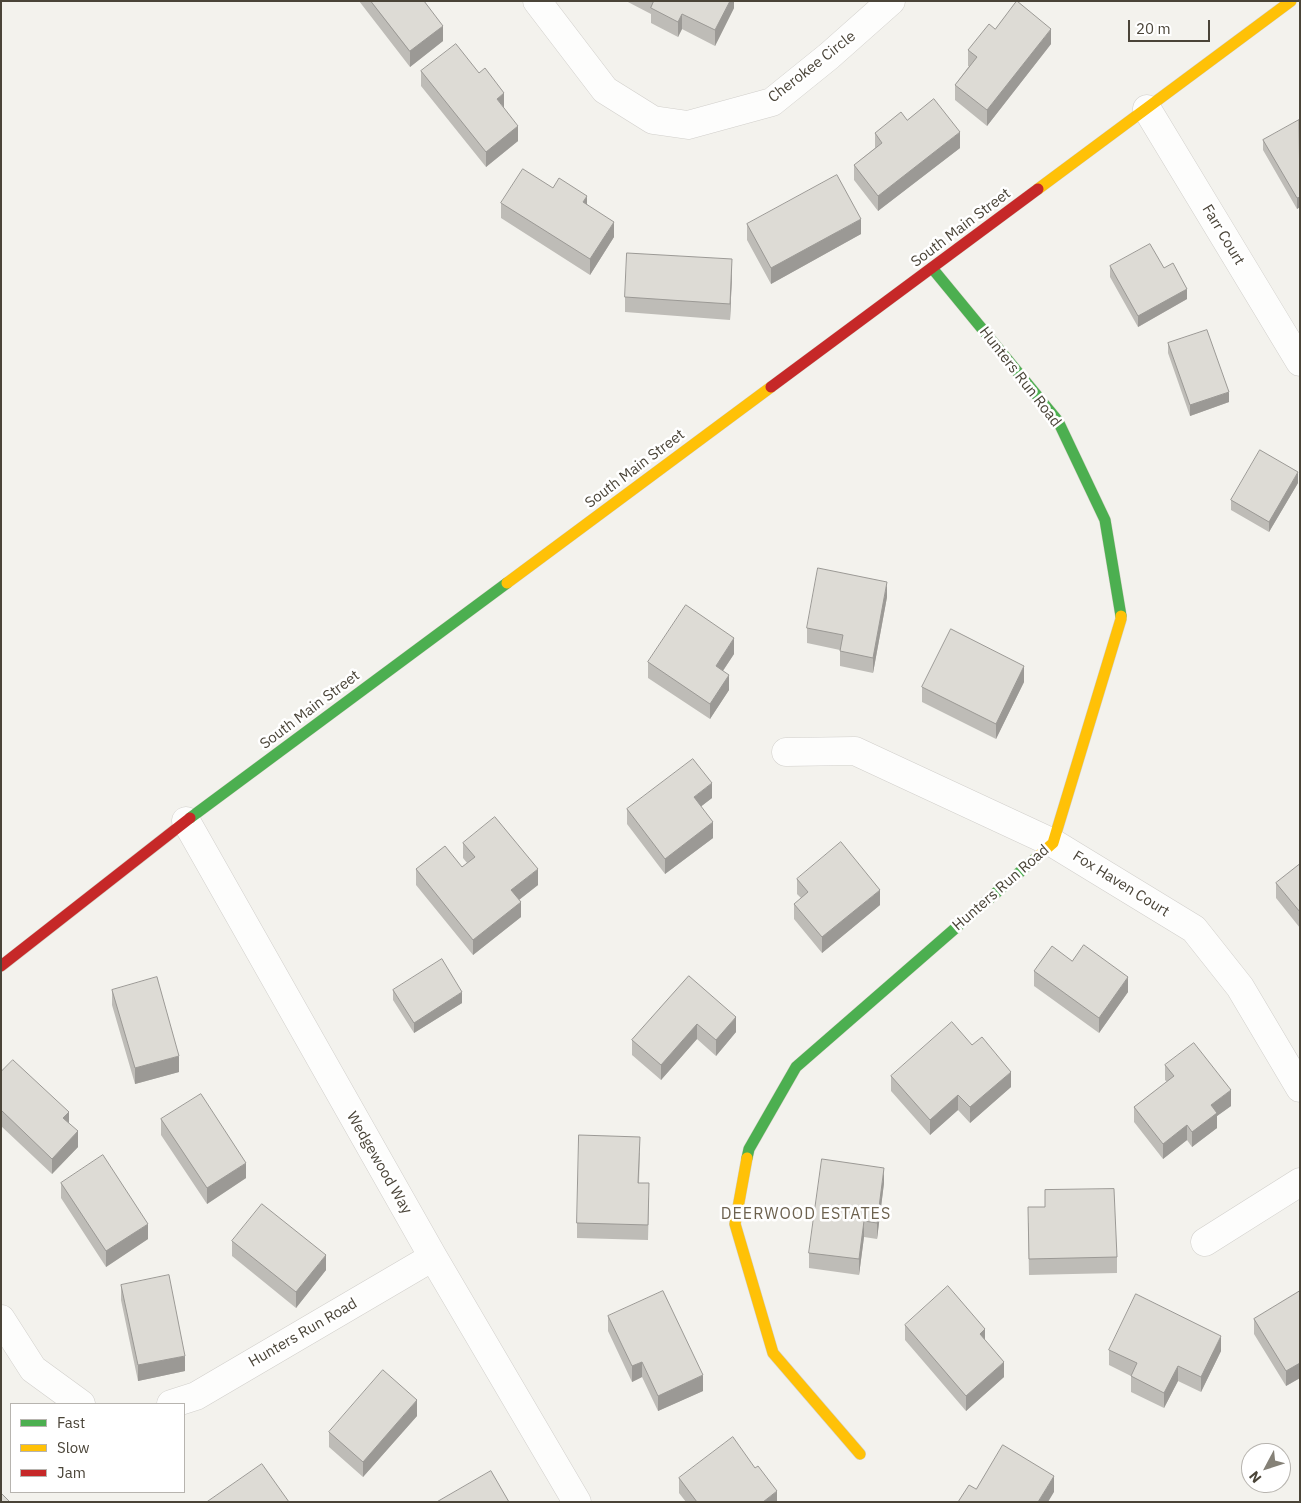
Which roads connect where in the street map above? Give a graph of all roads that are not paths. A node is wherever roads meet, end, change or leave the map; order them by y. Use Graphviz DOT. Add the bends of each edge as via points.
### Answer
graph roads {
  1 [pos="538,1"];
  2 [pos="891,1"];
  3 [pos="1291,1"];
  4 [pos="1147,108"];
  5 [pos="932,268"];
  6 [pos="1300,362"];
  7 [pos="786,752"];
  8 [pos="186,821"];
  9 [pos="1053,843"];
  10 [pos="1,966"];
  11 [pos="1300,1088"];
  12 [pos="1300,1182"];
  13 [pos="1205,1242"];
  14 [pos="433,1257"];
  15 [pos="1,1318"];
  16 [pos="80,1403"];
  17 [pos="174,1403"];
  18 [pos="860,1454"];
  19 [pos="577,1502"];
  1 -- 2 [label="street, Cherokee Circle" via="605,90 653,120 688,125 772,102"];
  3 -- 4 [label="street, South Main Street"];
  4 -- 5 [label="street, South Main Street"];
  4 -- 6 [label="street, Farr Court"];
  5 -- 8 [label="street, South Main Street"];
  5 -- 9 [label="street, Hunters Run Road" via="1058,421 1104,520 1121,619"];
  7 -- 9 [label="street, Fox Haven Court" via="855,751"];
  8 -- 10 [label="street, South Main Street"];
  8 -- 14 [label="street, Wedgewood Way"];
  9 -- 11 [label="street, Fox Haven Court" via="1194,929 1240,987"];
  9 -- 18 [label="street, Hunters Run Road" via="796,1067 749,1149 735,1224 773,1353"];
  12 -- 13 [label="street"];
  14 -- 17 [label="street, Hunters Run Road" via="196,1396"];
  14 -- 19 [label="street, Wedgewood Way"];
  15 -- 16 [label="street" via="33,1369"];
}
